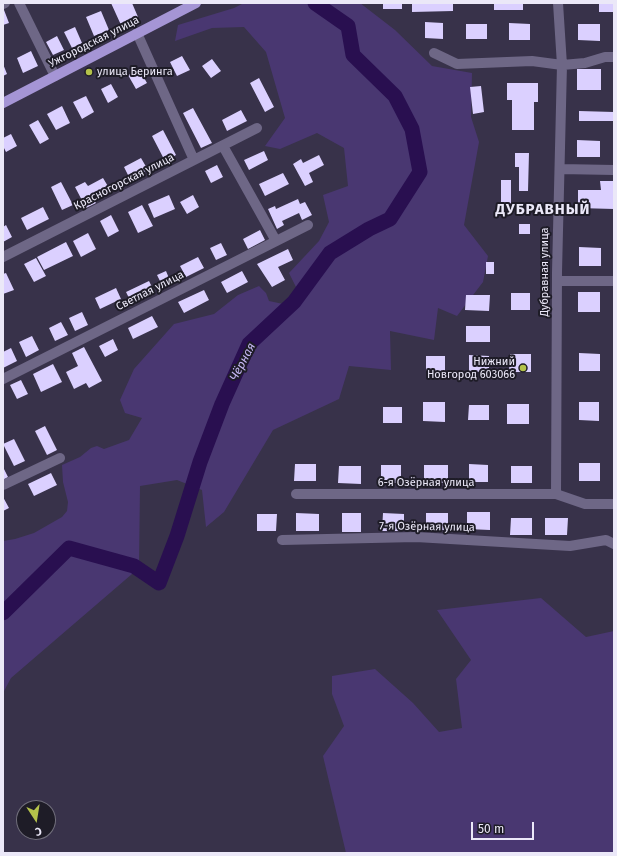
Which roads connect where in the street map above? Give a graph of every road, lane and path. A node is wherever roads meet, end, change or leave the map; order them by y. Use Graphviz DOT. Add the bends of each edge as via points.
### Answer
graph roads {
  1 [pos="19,3"];
  2 [pos="196,3"];
  3 [pos="558,3"];
  4 [pos="137,33"];
  5 [pos="434,53"];
  6 [pos="614,57"];
  7 [pos="562,65"];
  8 [pos="55,76"];
  9 [pos="3,103"];
  10 [pos="257,128"];
  11 [pos="223,146"];
  12 [pos="194,160"];
  13 [pos="560,169"];
  14 [pos="614,170"];
  15 [pos="308,225"];
  16 [pos="276,241"];
  17 [pos="3,257"];
  18 [pos="557,281"];
  19 [pos="614,281"];
  20 [pos="3,379"];
  21 [pos="60,458"];
  22 [pos="3,485"];
  23 [pos="296,494"];
  24 [pos="556,494"];
  25 [pos="614,504"];
  26 [pos="282,540"];
  27 [pos="614,544"];
  1 -- 8 [label="street"];
  2 -- 4 [label="main road, Ужгородская улица"];
  3 -- 7 [label="street, Дубравная улица"];
  4 -- 8 [label="main road, Ужгородская улица"];
  4 -- 12 [label="street"];
  5 -- 7 [label="street" via="457,64 532,61"];
  6 -- 7 [label="street"];
  7 -- 13 [label="street, Дубравная улица"];
  8 -- 9 [label="main road, Ужгородская улица"];
  10 -- 11 [label="street, Красногорская улица"];
  11 -- 12 [label="street, Красногорская улица"];
  11 -- 16 [label="street"];
  12 -- 17 [label="street, Красногорская улица"];
  13 -- 14 [label="street"];
  13 -- 18 [label="street, Дубравная улица"];
  15 -- 16 [label="street, Светлая улица"];
  16 -- 20 [label="street, Светлая улица"];
  18 -- 19 [label="street"];
  18 -- 24 [label="street, Дубравная улица"];
  21 -- 22 [label="street"];
  23 -- 24 [label="street, 6-я Озёрная улица"];
  24 -- 25 [label="street, 6-я Озёрная улица" via="585,504"];
  26 -- 27 [label="street, 7-я Озёрная улица" via="416,537 570,546 606,540"];
}
